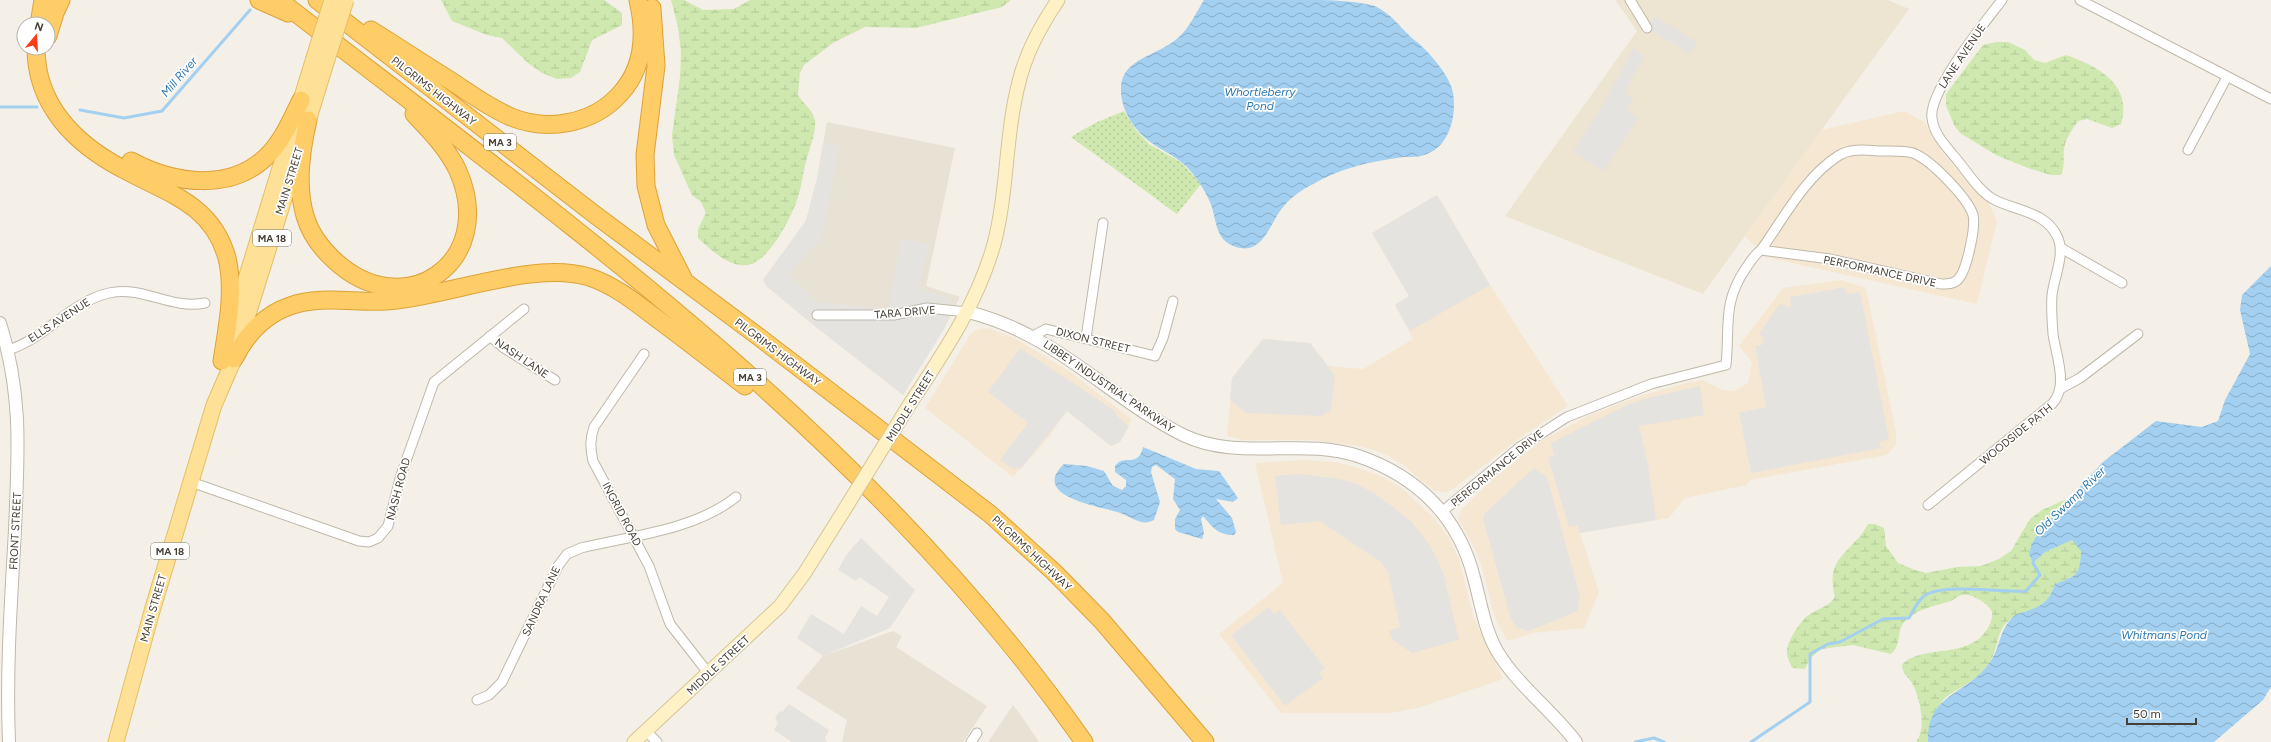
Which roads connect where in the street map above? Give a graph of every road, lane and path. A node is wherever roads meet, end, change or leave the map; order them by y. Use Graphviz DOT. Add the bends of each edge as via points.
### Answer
graph roads {
  1 [pos="43,0"];
  2 [pos="61,0"];
  3 [pos="259,0"];
  4 [pos="279,0"];
  5 [pos="317,0"];
  6 [pos="325,0"];
  7 [pos="332,0"];
  8 [pos="346,0"];
  9 [pos="638,0"];
  10 [pos="650,0"];
  11 [pos="1058,0"];
  12 [pos="1630,0"];
  13 [pos="2002,0"];
  14 [pos="2080,0"];
  15 [pos="40,16"];
  16 [pos="55,16"];
  17 [pos="310,24"];
  18 [pos="1647,28"];
  19 [pos="36,56"];
  20 [pos="47,56"];
  21 [pos="319,65"];
  22 [pos="365,66"];
  23 [pos="2227,76"];
  24 [pos="2271,99"];
  25 [pos="301,100"];
  26 [pos="308,120"];
  27 [pos="2188,150"];
  28 [pos="1103,223"];
  29 [pos="2061,248"];
  30 [pos="1761,250"];
  31 [pos="685,282"];
  32 [pos="2122,283"];
  33 [pos="1173,301"];
  34 [pos="205,303"];
  35 [pos="524,309"];
  36 [pos="968,312"];
  37 [pos="817,315"];
  38 [pos="0,323"];
  39 [pos="2138,334"];
  40 [pos="490,336"];
  41 [pos="1033,336"];
  42 [pos="1086,338"];
  43 [pos="8,350"];
  44 [pos="644,354"];
  45 [pos="228,360"];
  46 [pos="555,380"];
  47 [pos="2060,389"];
  48 [pos="846,466"];
  49 [pos="191,482"];
  50 [pos="736,497"];
  51 [pos="1928,504"];
  52 [pos="1443,511"];
  53 [pos="632,536"];
  54 [pos="709,674"];
  55 [pos="477,700"];
  56 [pos="646,731"];
  57 [pos="978,733"];
  58 [pos="8,742"];
  59 [pos="116,742"];
  60 [pos="634,742"];
  61 [pos="657,742"];
  62 [pos="971,742"];
  63 [pos="1084,742"];
  64 [pos="1205,742"];
  65 [pos="1576,742"];
  1 -- 15 [label="highway"];
  2 -- 16 [label="highway"];
  3 -- 17 [label="highway"];
  4 -- 17 [label="highway, PILGRIMS HIGHWAY / MA 3"];
  5 -- 31 [label="highway, PILGRIMS HIGHWAY / MA 3"];
  6 -- 9 [label="highway" via="494,109 518,119 553,124 590,116 610,104 625,89 636,70 642,50 643,29"];
  7 -- 21 [label="main road, MAIN STREET / MA 18, bridge"];
  8 -- 21 [label="main road, MAIN STREET / MA 18, bridge"];
  10 -- 31 [label="highway" via="655,30 656,66 645,155 646,186 656,225"];
  11 -- 36 [label="main road, MIDDLE STREET" via="1040,28 1019,82 998,226 988,262"];
  12 -- 18 [label="street"];
  13 -- 29 [label="street, LANE AVENUE" via="1944,82 1933,104 1932,119 1936,133 1983,192 2041,218 2054,230"];
  14 -- 23 [label="street"];
  17 -- 22 [label="highway, PILGRIMS HIGHWAY / MA 3"];
  19 -- 45 [label="highway" via="43,90 54,111 70,130 91,149 115,165 184,199 200,213 214,231 224,250 230,277"];
  20 -- 25 [label="highway" via="55,90 79,124 103,144 133,162 177,177 201,181 222,180 254,166 279,142"];
  21 -- 25 [label="main road, MAIN STREET / MA 18"];
  21 -- 26 [label="main road, MAIN STREET / MA 18"];
  22 -- 26 [label="highway" via="432,134 448,155 460,178 466,200 466,230 460,250 441,273 416,286 379,285 351,274 321,246 308,224 301,195 301,159"];
  22 -- 48 [label="highway, PILGRIMS HIGHWAY / MA 3" via="632,275 735,363"];
  23 -- 24 [label="street"];
  23 -- 27 [label="street"];
  25 -- 45 [label="main road, MAIN STREET / MA 18"];
  26 -- 45 [label="main road, MAIN STREET / MA 18"];
  28 -- 42 [label="street"];
  29 -- 32 [label="street"];
  29 -- 47 [label="street" via="2052,308"];
  30 -- 30 [label="street, PERFORMANCE DRIVE" via="1815,174 1848,152 1903,152 1923,158 1965,200 1974,217 1964,268 1960,278 1951,284 1830,260"];
  30 -- 52 [label="street, PERFORMANCE DRIVE" via="1738,279 1729,299 1726,365 1651,384 1567,417 1520,447"];
  31 -- 64 [label="highway, PILGRIMS HIGHWAY / MA 3" via="950,482 1030,549 1106,625"];
  33 -- 42 [label="street, DIXON STREET" via="1163,338 1155,356"];
  34 -- 43 [label="street, ELLS AVENUE" via="180,305 130,292 108,293 88,300 26,343"];
  35 -- 40 [label="street, NASH ROAD"];
  36 -- 37 [label="street, TARA DRIVE" via="927,308 894,315"];
  36 -- 41 [label="street, LIBBEY INDUSTRIAL PARKWAY" via="988,317"];
  36 -- 54 [label="main road, MIDDLE STREET, bridge" via="804,574 780,606"];
  38 -- 43 [label="street, FRONT STREET"];
  39 -- 47 [label="street, WOODSIDE PATH" via="2080,378"];
  40 -- 46 [label="street, NASH LANE" via="504,348"];
  40 -- 49 [label="street, NASH ROAD" via="434,382 401,475 388,526 382,536 374,540 359,542"];
  41 -- 42 [label="street, DIXON STREET" via="1046,329"];
  41 -- 52 [label="street, LIBBEY INDUSTRIAL PARKWAY" via="1160,422 1187,436 1233,448 1324,449 1358,456 1393,470"];
  43 -- 58 [label="street, FRONT STREET" via="17,396 18,433 8,665"];
  44 -- 53 [label="street, INGRID ROAD" via="601,415 594,427 590,446 593,460"];
  45 -- 48 [label="highway" via="261,322 295,304 397,300 541,273 574,274 604,284 634,301"];
  45 -- 49 [label="main road, MAIN STREET / MA 18"];
  47 -- 51 [label="street, WOODSIDE PATH" via="2052,404"];
  48 -- 63 [label="highway, PILGRIMS HIGHWAY / MA 3" via="951,574 1029,668"];
  49 -- 59 [label="main road, MAIN STREET / MA 18"];
  50 -- 53 [label="street, SANDRA LANE" via="715,511 692,521"];
  52 -- 65 [label="street, LIBBEY INDUSTRIAL PARKWAY" via="1456,530 1466,553 1483,618 1497,650 1518,679"];
  53 -- 54 [label="street, INGRID ROAD" via="649,566 670,624"];
  53 -- 55 [label="street, SANDRA LANE" via="575,550 563,558 504,678 489,695"];
  54 -- 56 [label="main road, MIDDLE STREET"];
  56 -- 60 [label="main road, MIDDLE STREET"];
  56 -- 61 [label="street"];
  57 -- 62 [label="street"];
}
